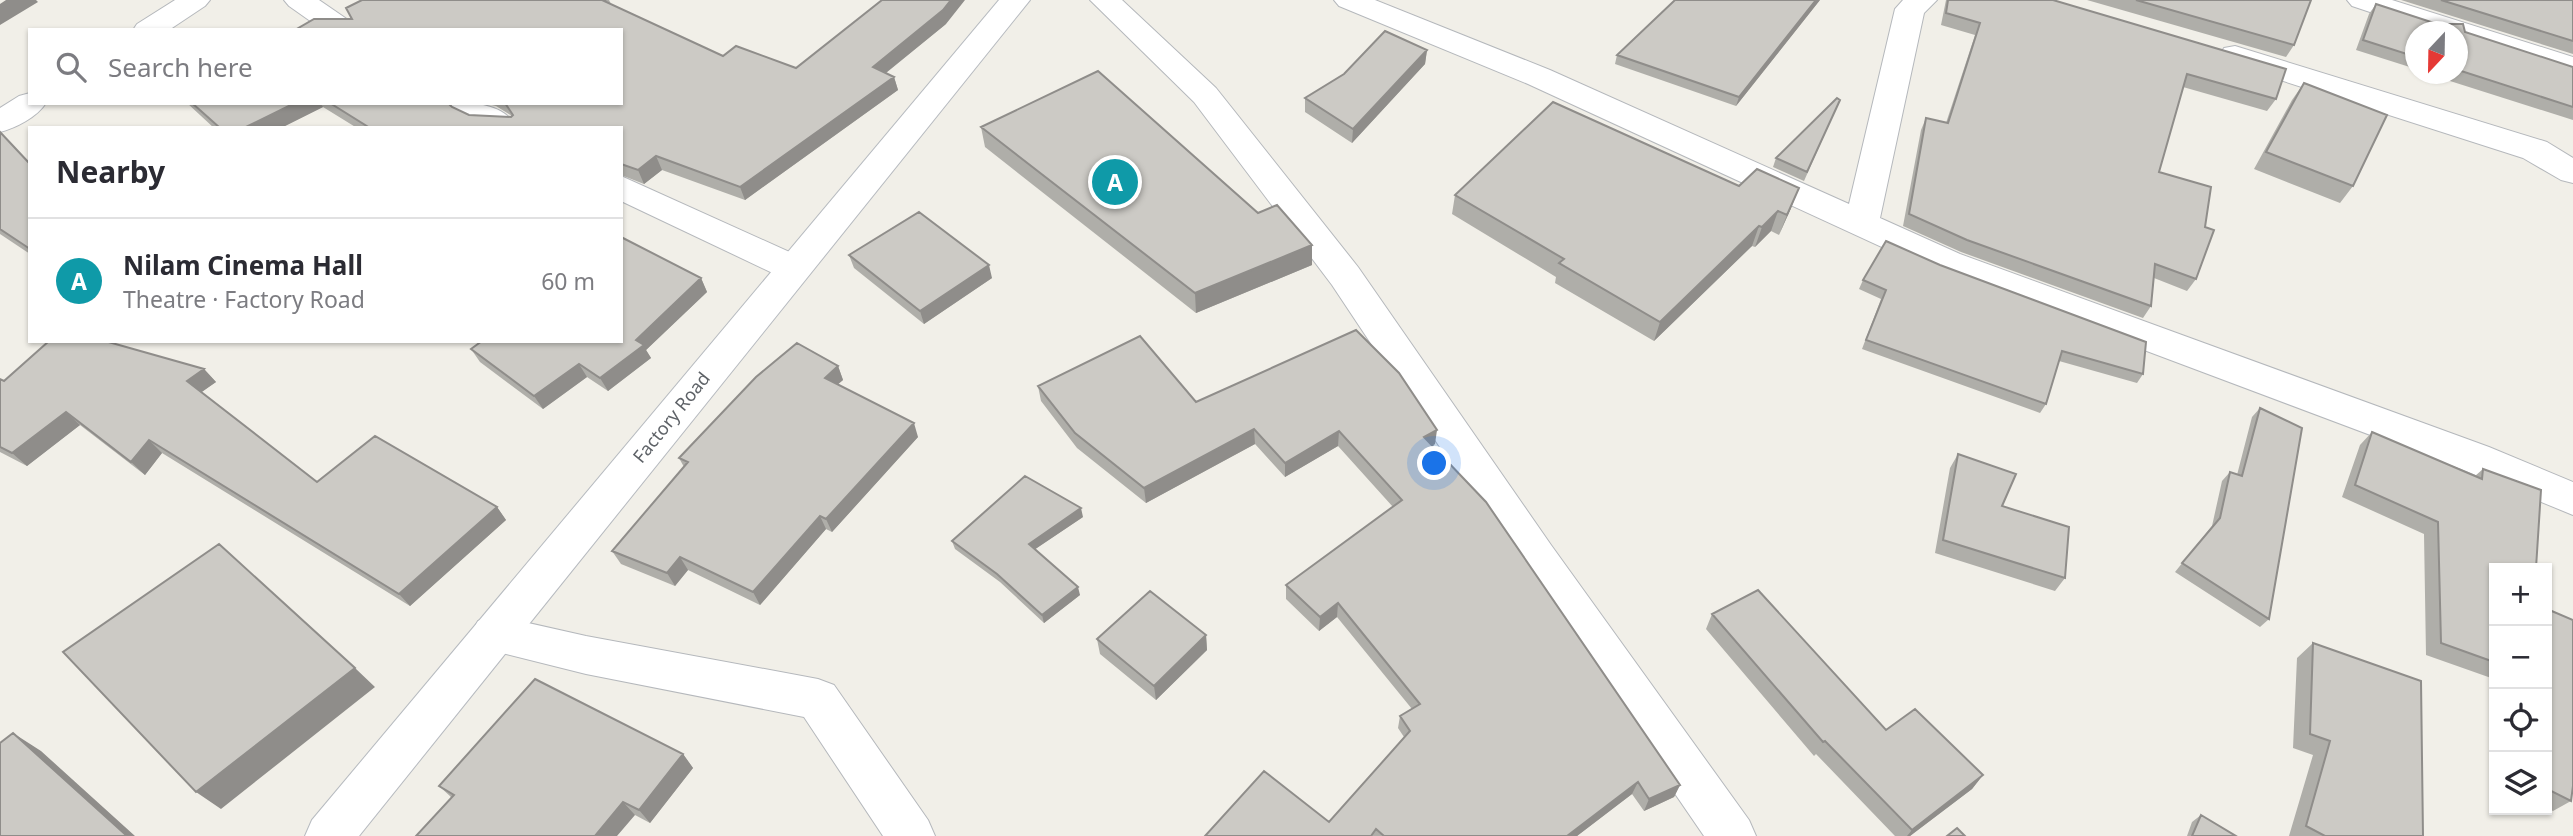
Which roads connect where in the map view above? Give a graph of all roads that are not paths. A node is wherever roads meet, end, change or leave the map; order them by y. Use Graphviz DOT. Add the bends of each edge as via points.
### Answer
graph roads {
  1 [pos="195,0"];
  2 [pos="299,0"];
  3 [pos="1015,0"];
  4 [pos="1105,0"];
  5 [pos="1349,0"];
  6 [pos="1922,0"];
  7 [pos="2362,0"];
  8 [pos="151,28"];
  9 [pos="340,28"];
  10 [pos="2211,48"];
  11 [pos="2573,67"];
  12 [pos="28,104"];
  13 [pos="465,105"];
  14 [pos="0,122"];
  15 [pos="499,126"];
  16 [pos="2573,172"];
  17 [pos="623,188"];
  18 [pos="1862,224"];
  19 [pos="793,268"];
  20 [pos="2573,499"];
  21 [pos="493,635"];
  22 [pos="329,836"];
  23 [pos="911,836"];
  24 [pos="1732,836"];
  1 -- 8 [label="street"];
  2 -- 9 [label="street"];
  3 -- 19 [label="street, Factory Road"];
  4 -- 24 [label="street" via="1205,95 1345,276"];
  5 -- 18 [label="street" via="1539,76"];
  6 -- 18 [label="street" via="1910,9"];
  7 -- 11 [label="street"];
  10 -- 16 [label="street" via="2535,150"];
  12 -- 14 [label="street"];
  13 -- 15 [label="street"];
  17 -- 19 [label="street"];
  18 -- 20 [label="street" via="1948,264 2475,458"];
  19 -- 21 [label="street, Factory Road"];
  21 -- 22 [label="street, Factory Road"];
  21 -- 23 [label="street" via="818,699"];
}
